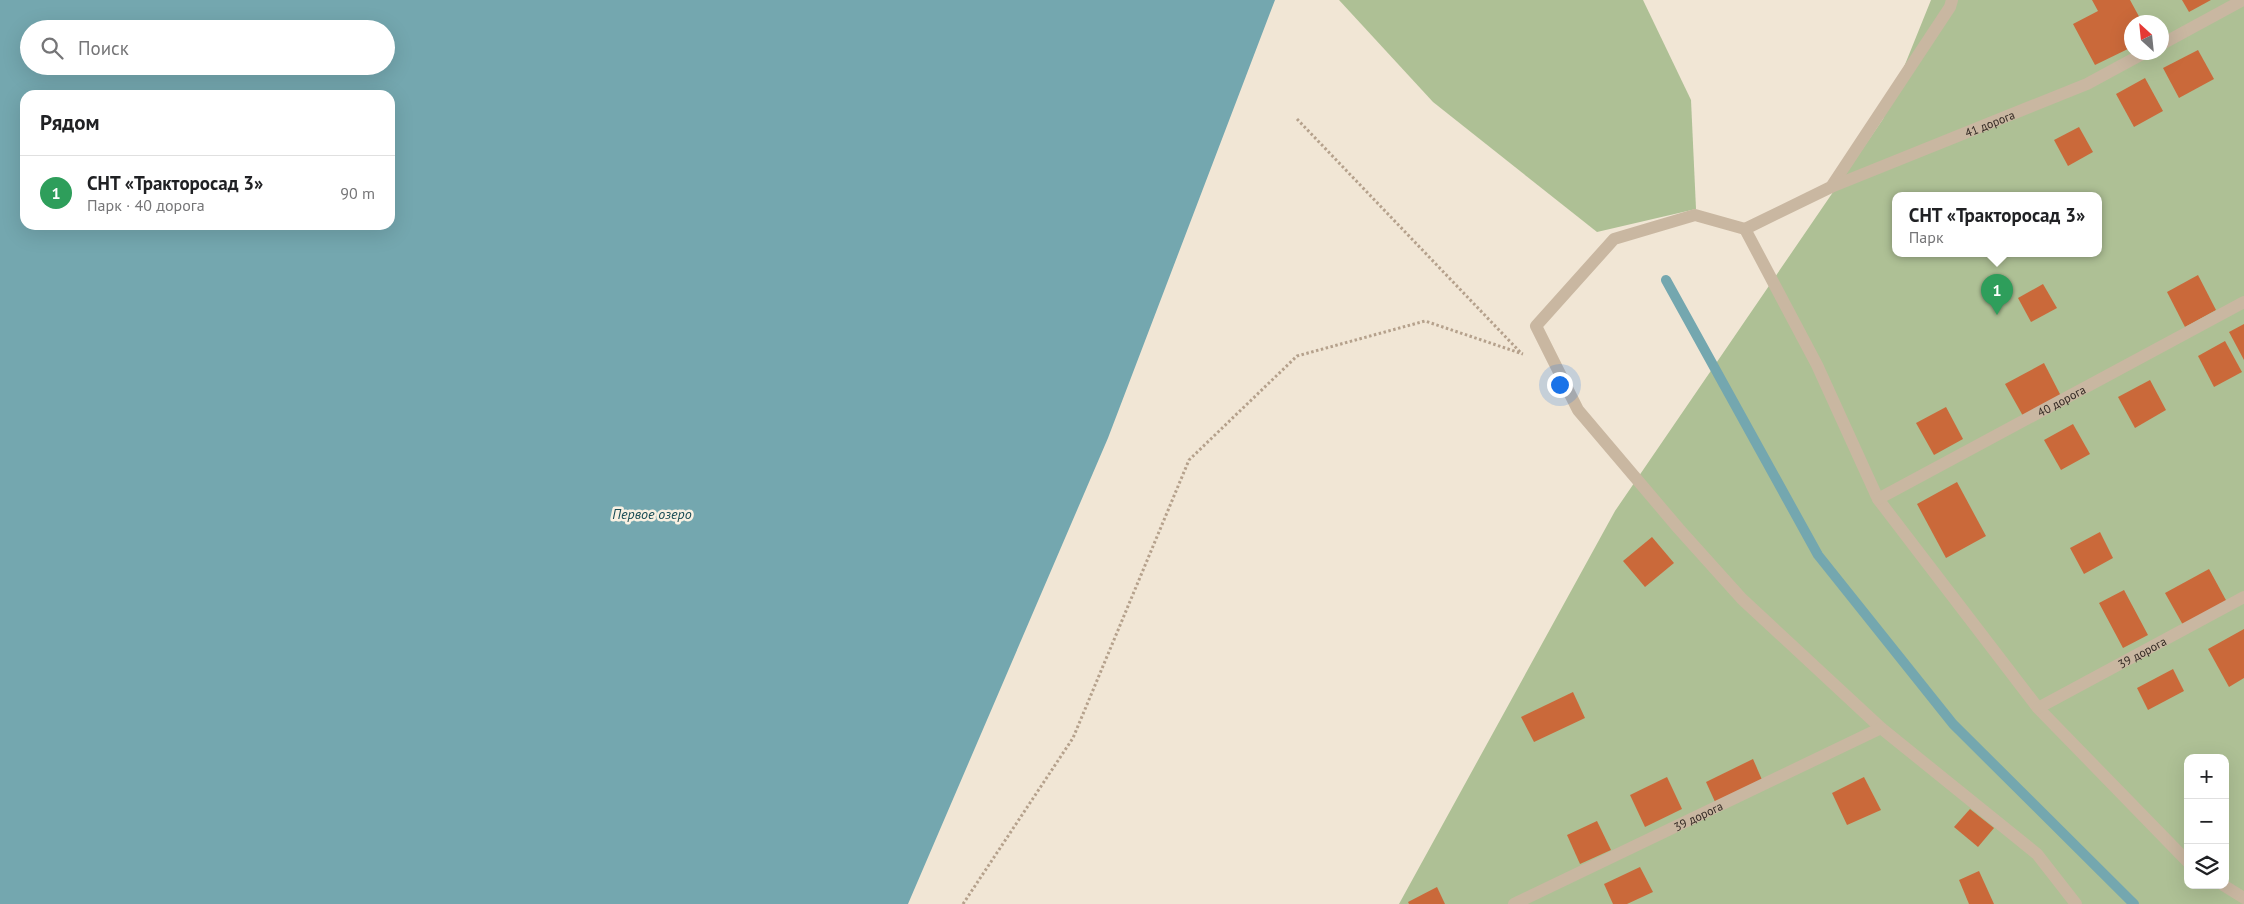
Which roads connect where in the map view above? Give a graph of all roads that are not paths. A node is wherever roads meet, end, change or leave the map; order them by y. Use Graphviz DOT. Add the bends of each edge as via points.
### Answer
graph roads {
  1 [pos="1952,0"];
  2 [pos="2243,0"];
  3 [pos="2169,40"];
  4 [pos="2131,60"];
  5 [pos="1831,187"];
  6 [pos="1745,229"];
  7 [pos="2244,302"];
  8 [pos="1878,499"];
  9 [pos="2244,598"];
  10 [pos="2038,708"];
  11 [pos="1881,728"];
  12 [pos="2184,858"];
  13 [pos="2229,889"];
  14 [pos="2244,898"];
  15 [pos="1514,904"];
  16 [pos="2076,904"];
  1 -- 5 [label="street"];
  2 -- 3 [label="street"];
  4 -- 5 [label="street, 41 дорога" via="2087,84"];
  5 -- 6 [label="street, 41 дорога"];
  6 -- 8 [label="street" via="1817,365"];
  6 -- 11 [label="street" via="1695,215 1614,239 1536,326 1578,410 1679,529 1742,600"];
  7 -- 8 [label="street, 40 дорога"];
  8 -- 10 [label="street"];
  9 -- 10 [label="street, 39 дорога"];
  10 -- 12 [label="street"];
  11 -- 15 [label="street, 39 дорога"];
  11 -- 16 [label="street" via="2037,854"];
  13 -- 14 [label="street"];
}
